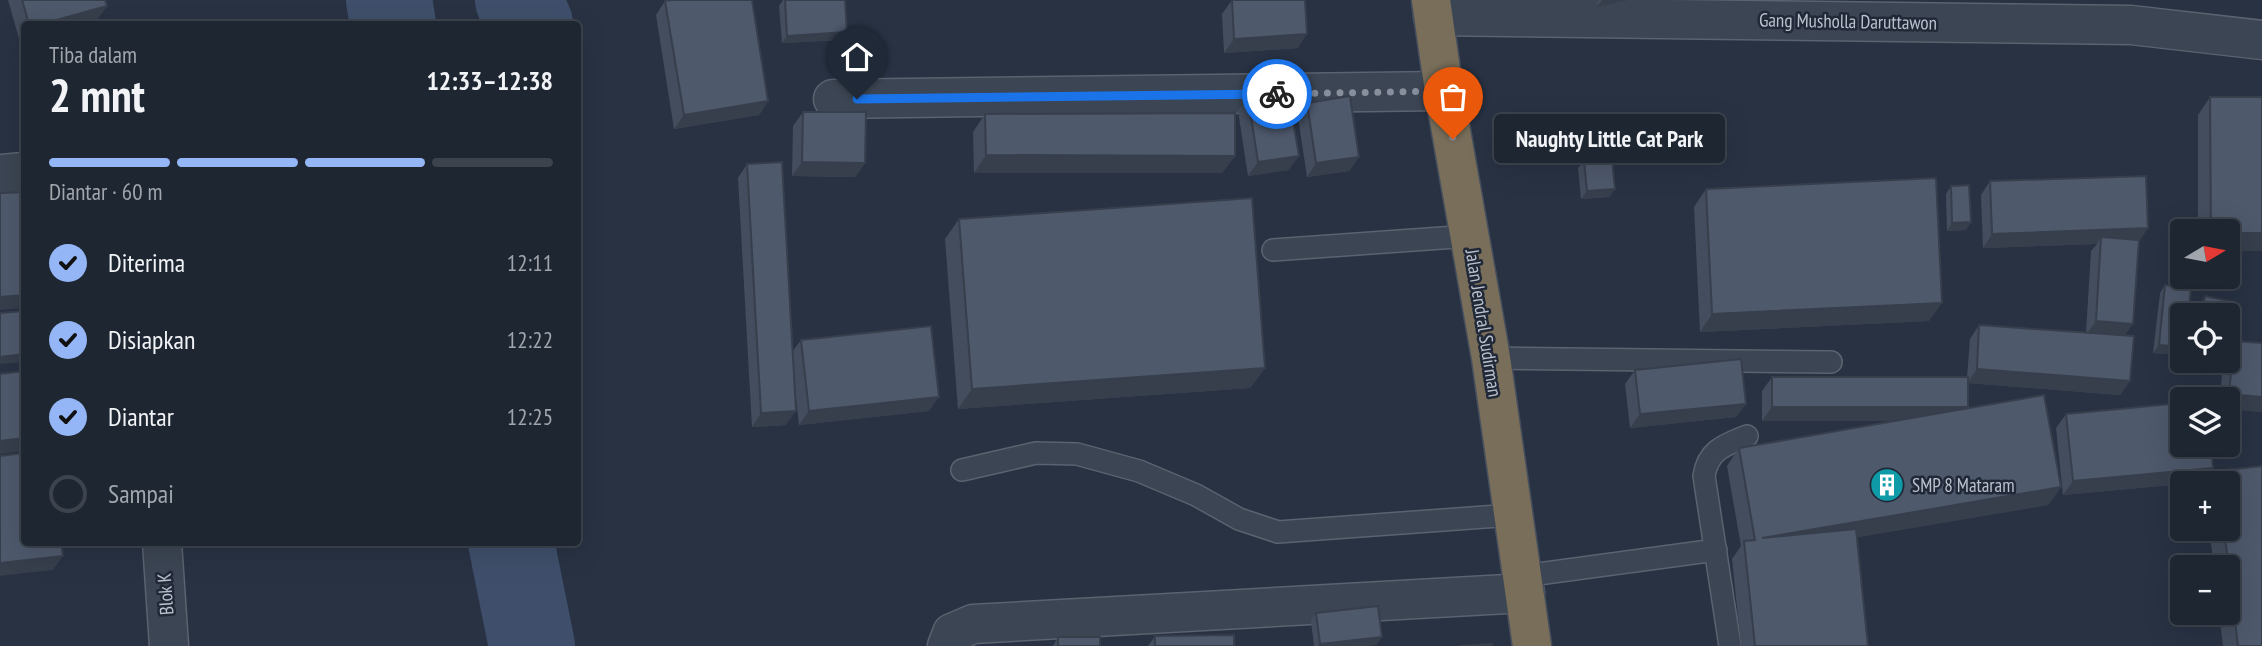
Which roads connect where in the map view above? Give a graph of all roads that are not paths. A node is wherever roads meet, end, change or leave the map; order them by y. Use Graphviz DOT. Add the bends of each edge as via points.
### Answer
graph roads {
  1 [pos="1432,8"];
  2 [pos="2262,40"];
  3 [pos="1444,91"];
  4 [pos="833,99"];
  5 [pos="21,172"];
  6 [pos="0,174"];
  7 [pos="1470,236"];
  8 [pos="1273,250"];
  9 [pos="1491,358"];
  10 [pos="1831,362"];
  11 [pos="1747,436"];
  12 [pos="962,470"];
  13 [pos="1512,515"];
  14 [pos="162,546"];
  15 [pos="1716,550"];
  16 [pos="1524,584"];
  17 [pos="169,646"];
  18 [pos="947,646"];
  19 [pos="1532,646"];
  20 [pos="1730,646"];
  1 -- 2 [label="street, Gang Musholla Daruttawon" via="2131,25"];
  1 -- 3 [label="highway, Jalan Jendral Sudirman"];
  3 -- 4 [label="street"];
  3 -- 7 [label="highway, Jalan Jendral Sudirman"];
  5 -- 6 [label="street"];
  7 -- 8 [label="lane"];
  7 -- 9 [label="highway, Jalan Jendral Sudirman"];
  9 -- 10 [label="lane"];
  9 -- 13 [label="highway, Jalan Jendral Sudirman"];
  11 -- 15 [label="lane" via="1718,448 1706,465"];
  12 -- 13 [label="lane" via="1036,453 1077,454 1139,471 1278,532"];
  13 -- 16 [label="highway, Jalan Jendral Sudirman"];
  14 -- 17 [label="street, Blok K"];
  15 -- 16 [label="lane"];
  15 -- 20 [label="lane"];
  16 -- 18 [label="street" via="974,624 952,633"];
  16 -- 19 [label="highway, Jalan Jendral Sudirman"];
}
